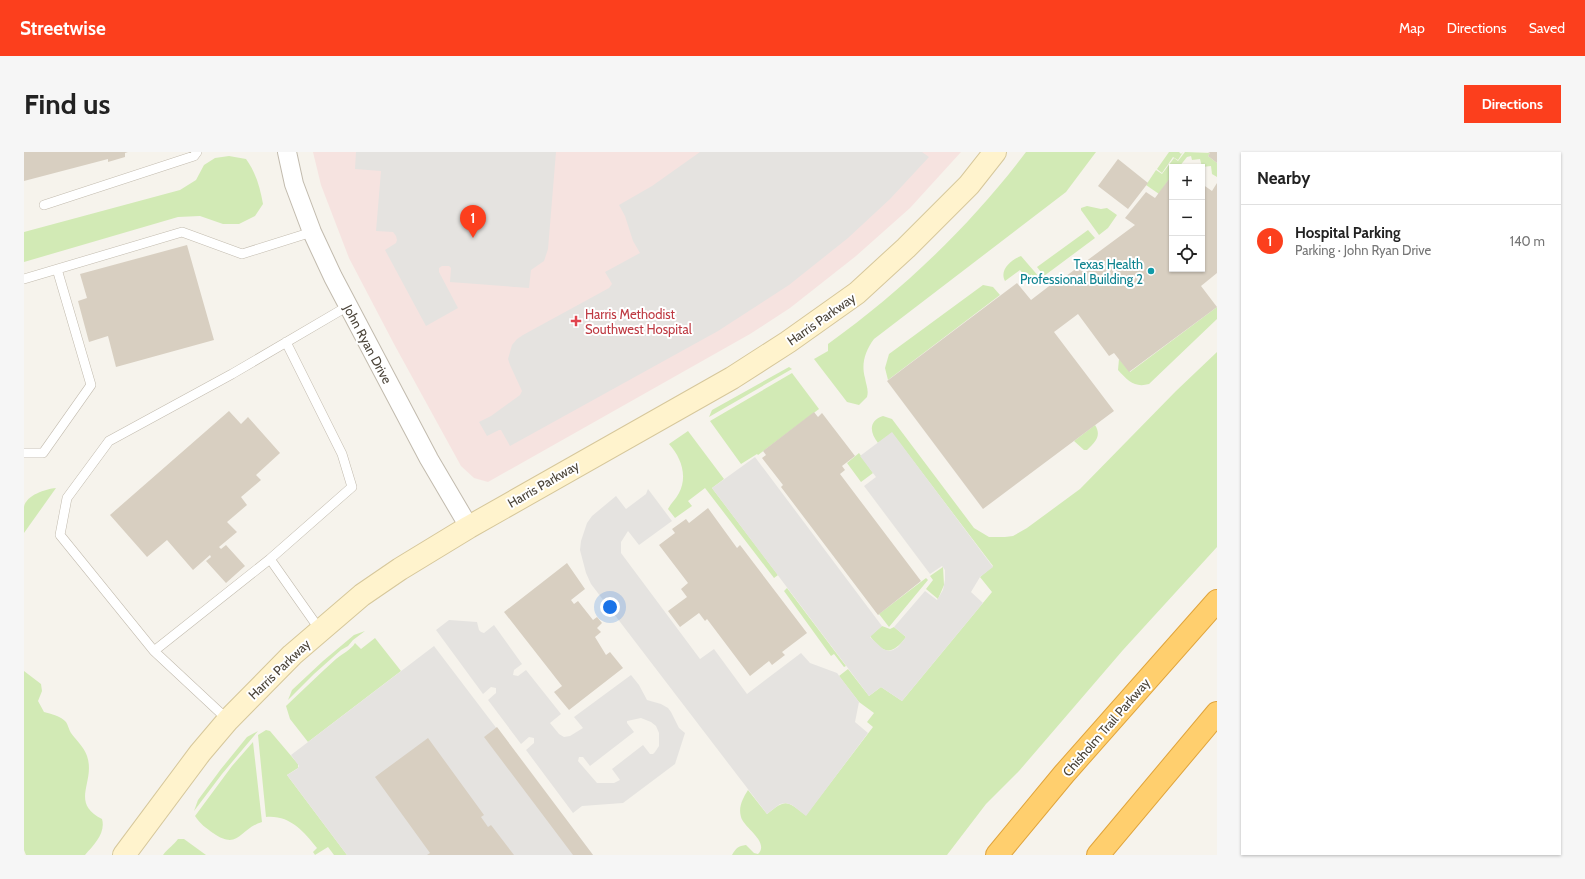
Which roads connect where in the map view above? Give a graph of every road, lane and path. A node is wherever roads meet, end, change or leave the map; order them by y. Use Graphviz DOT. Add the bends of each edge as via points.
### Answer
graph roads {
  1 [pos="197,152"];
  2 [pos="287,152"];
  3 [pos="995,152"];
  4 [pos="44,205"];
  5 [pos="312,232"];
  6 [pos="58,269"];
  7 [pos="24,279"];
  8 [pos="348,306"];
  9 [pos="286,342"];
  10 [pos="24,453"];
  11 [pos="469,527"];
  12 [pos="270,559"];
  13 [pos="1217,601"];
  14 [pos="320,630"];
  15 [pos="154,652"];
  16 [pos="1217,713"];
  17 [pos="228,720"];
  18 [pos="124,855"];
  19 [pos="997,855"];
  20 [pos="1098,855"];
  1 -- 4 [label="lane" via="194,156"];
  2 -- 5 [label="street, John Ryan Drive" via="294,184"];
  3 -- 11 [label="street, Harris Parkway" via="969,185 857,293 732,378"];
  5 -- 6 [label="lane" via="242,254 182,232"];
  5 -- 8 [label="street, John Ryan Drive"];
  6 -- 7 [label="lane"];
  6 -- 10 [label="lane" via="91,385 43,452"];
  8 -- 9 [label="lane"];
  8 -- 11 [label="street, John Ryan Drive" via="429,459"];
  9 -- 12 [label="lane" via="342,454 352,487"];
  9 -- 15 [label="lane" via="109,441 67,498 60,535"];
  11 -- 14 [label="street, Harris Parkway" via="362,595"];
  12 -- 14 [label="lane"];
  12 -- 15 [label="lane"];
  13 -- 19 [label="highway, Chisholm Trail Parkway" via="1064,774"];
  14 -- 17 [label="street, Harris Parkway"];
  15 -- 17 [label="lane"];
  16 -- 20 [label="highway"];
  17 -- 18 [label="street, Harris Parkway" via="200,753"];
}
